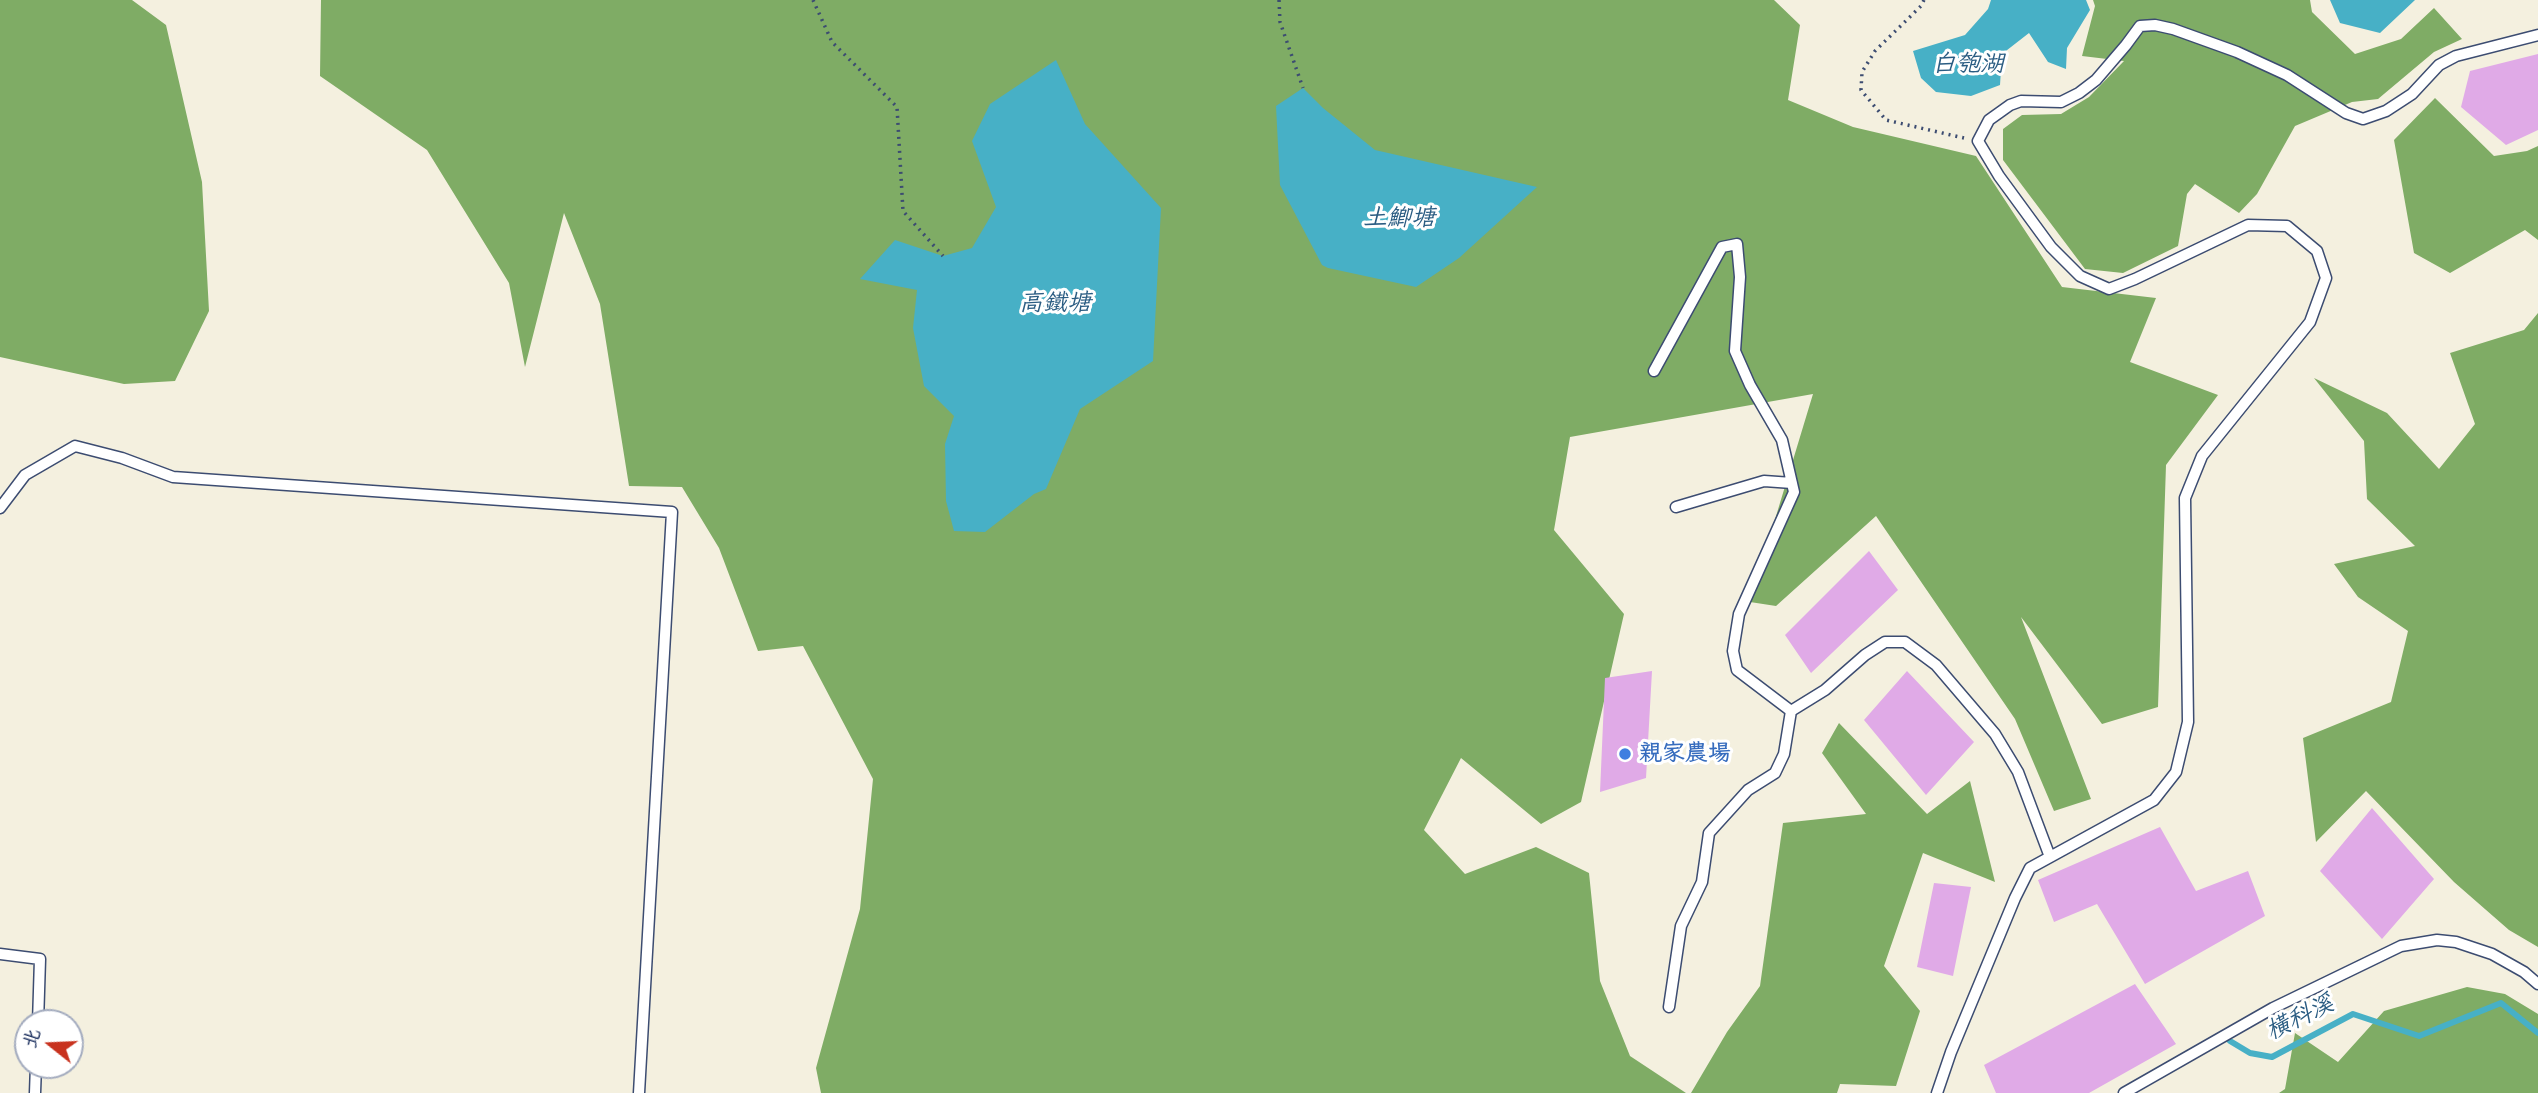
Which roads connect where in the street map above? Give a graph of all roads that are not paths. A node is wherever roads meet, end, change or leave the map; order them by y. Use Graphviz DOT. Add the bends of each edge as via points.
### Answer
graph roads {
  1 [pos="2538,35"];
  2 [pos="1654,371"];
  3 [pos="1792,483"];
  4 [pos="1676,507"];
  5 [pos="0,508"];
  6 [pos="1791,711"];
  7 [pos="2050,857"];
  8 [pos="0,954"];
  9 [pos="2538,984"];
  10 [pos="1669,1007"];
  11 [pos="38,1009"];
  12 [pos="639,1093"];
  13 [pos="1937,1093"];
  14 [pos="2124,1093"];
  1 -- 7 [label="lane" via="2455,57 2439,65 2412,94 2363,119 2237,52 2155,24 2140,26 2079,93 2061,102 2021,101 1989,120 1978,141 2051,247 2080,276 2109,289 2248,225 2287,226 2317,251 2326,278 2311,323 2202,456 2185,498 2188,722 2176,772 2154,800"];
  2 -- 3 [label="lane" via="1722,247 1737,244 1740,277 1735,351 1782,440"];
  3 -- 4 [label="lane" via="1764,481"];
  3 -- 6 [label="lane" via="1794,492 1784,517 1739,614 1732,651 1737,670"];
  5 -- 12 [label="lane" via="25,475 75,446 173,477 672,512"];
  6 -- 7 [label="lane" via="1885,642 1905,642 1936,665 1995,734 2018,772"];
  6 -- 10 [label="lane" via="1784,754 1775,773 1748,790 1709,833 1702,882 1681,926"];
  7 -- 13 [label="lane" via="2030,868 2015,898"];
  8 -- 11 [label="lane" via="40,959"];
  9 -- 14 [label="lane" via="2492,954 2456,942 2401,946 2273,1008"];
}
